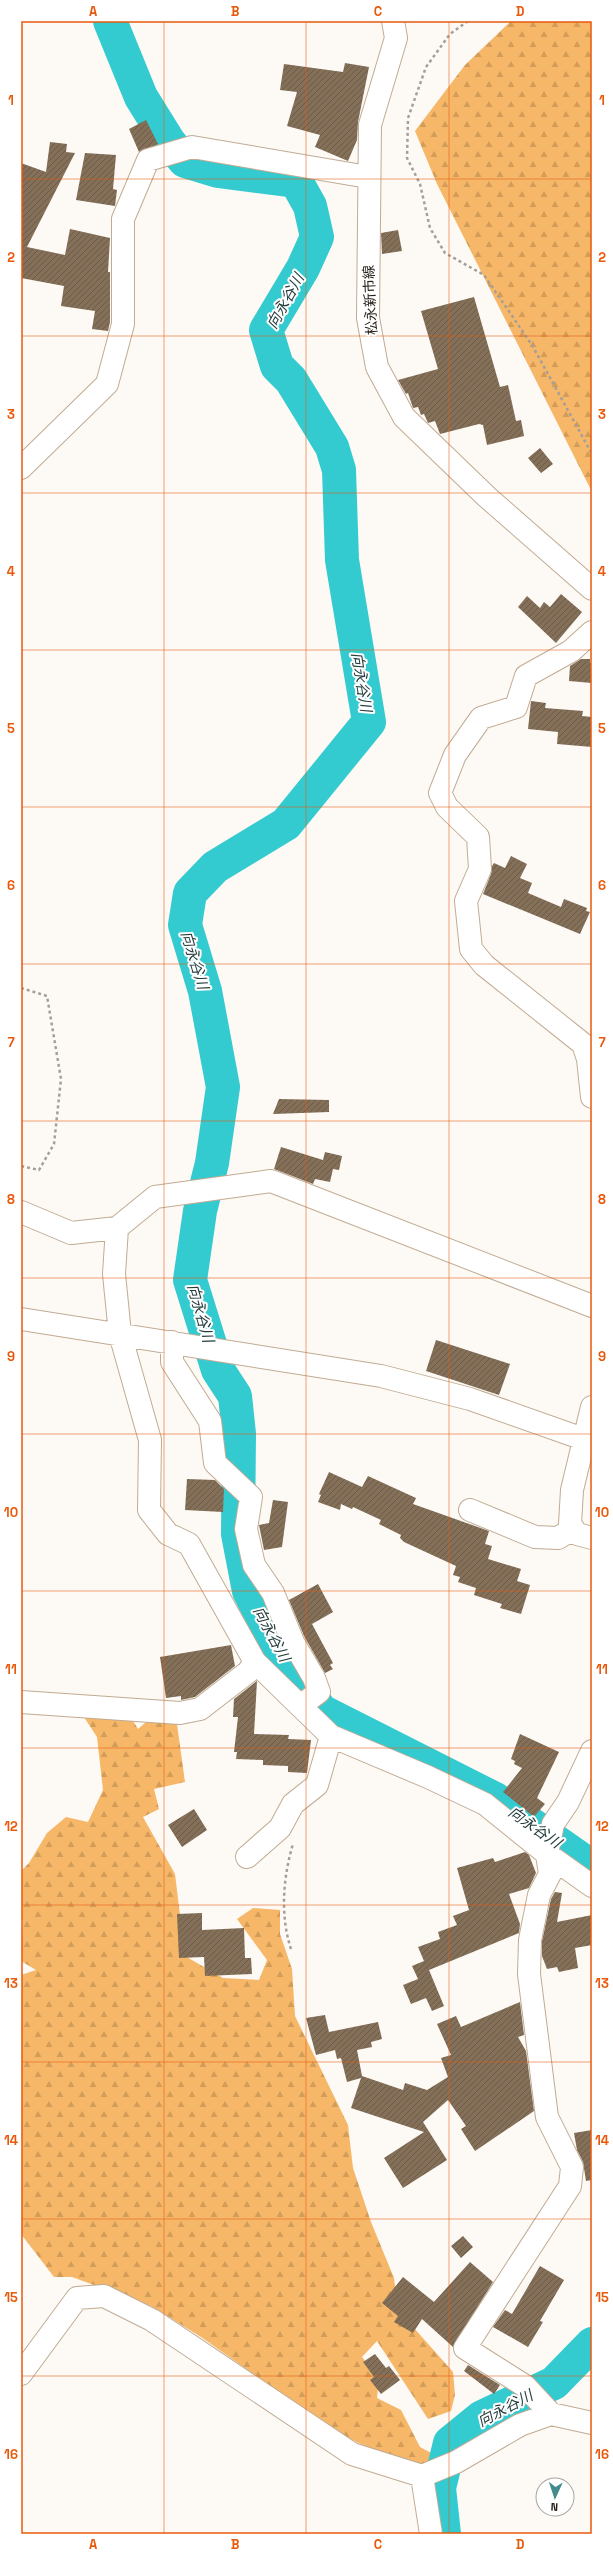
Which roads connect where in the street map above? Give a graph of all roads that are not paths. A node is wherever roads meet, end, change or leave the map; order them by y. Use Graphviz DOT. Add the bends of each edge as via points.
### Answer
graph roads {
  1 [pos="393,21"];
  2 [pos="368,176"];
  3 [pos="21,468"];
  4 [pos="592,589"];
  5 [pos="592,632"];
  6 [pos="592,1097"];
  7 [pos="21,1212"];
  8 [pos="117,1228"];
  9 [pos="592,1306"];
  10 [pos="21,1319"];
  11 [pos="120,1334"];
  12 [pos="176,1342"];
  13 [pos="592,1407"];
  14 [pos="587,1441"];
  15 [pos="470,1510"];
  16 [pos="573,1529"];
  17 [pos="592,1538"];
  18 [pos="255,1662"];
  19 [pos="21,1702"];
  20 [pos="300,1706"];
  21 [pos="331,1736"];
  22 [pos="592,1751"];
  23 [pos="547,1854"];
  24 [pos="247,1857"];
  25 [pos="592,1886"];
  26 [pos="21,2374"];
  27 [pos="547,2410"];
  28 [pos="592,2422"];
  29 [pos="422,2476"];
  30 [pos="431,2534"];
  1 -- 2 [label="street, 松永新市線" via="396,38 370,125"];
  2 -- 3 [label="street" via="192,147 148,160 124,219 123,324 107,384"];
  2 -- 4 [label="street, 松永新市線" via="368,318 376,367 404,417 487,497"];
  5 -- 6 [label="street" via="571,651 526,676 516,707 481,718 455,755 440,793 447,807 478,837 480,869 466,901 472,949 484,965 583,1044 588,1059"];
  7 -- 8 [label="street" via="71,1233"];
  8 -- 9 [label="street" via="155,1197 271,1181"];
  8 -- 11 [label="street" via="114,1274"];
  10 -- 11 [label="street"];
  11 -- 12 [label="street"];
  11 -- 18 [label="street" via="150,1440 149,1510 168,1534 189,1544"];
  12 -- 14 [label="street" via="381,1376 470,1399"];
  12 -- 20 [label="street" via="172,1362 210,1421 216,1462 250,1497 246,1530 254,1565 273,1593 293,1642 314,1678 319,1692"];
  13 -- 14 [label="street"];
  14 -- 16 [label="street" via="572,1490 570,1524"];
  15 -- 16 [label="street" via="536,1537 558,1538"];
  16 -- 17 [label="street" via="577,1534"];
  18 -- 19 [label="street" via="248,1672 200,1709 180,1713"];
  18 -- 20 [label="street"];
  20 -- 21 [label="street"];
  21 -- 23 [label="street" via="485,1804"];
  21 -- 24 [label="street" via="317,1785 293,1804 280,1828"];
  22 -- 23 [label="street" via="568,1802 553,1824"];
  23 -- 25 [label="street"];
  23 -- 27 [label="street" via="550,1874 539,1894 530,1940 529,1974 547,2117 572,2167 570,2186 465,2348 525,2386"];
  26 -- 29 [label="street" via="77,2298 104,2296 152,2320 352,2454"];
  27 -- 28 [label="street"];
  27 -- 29 [label="street" via="456,2462"];
  29 -- 30 [label="street"];
}
